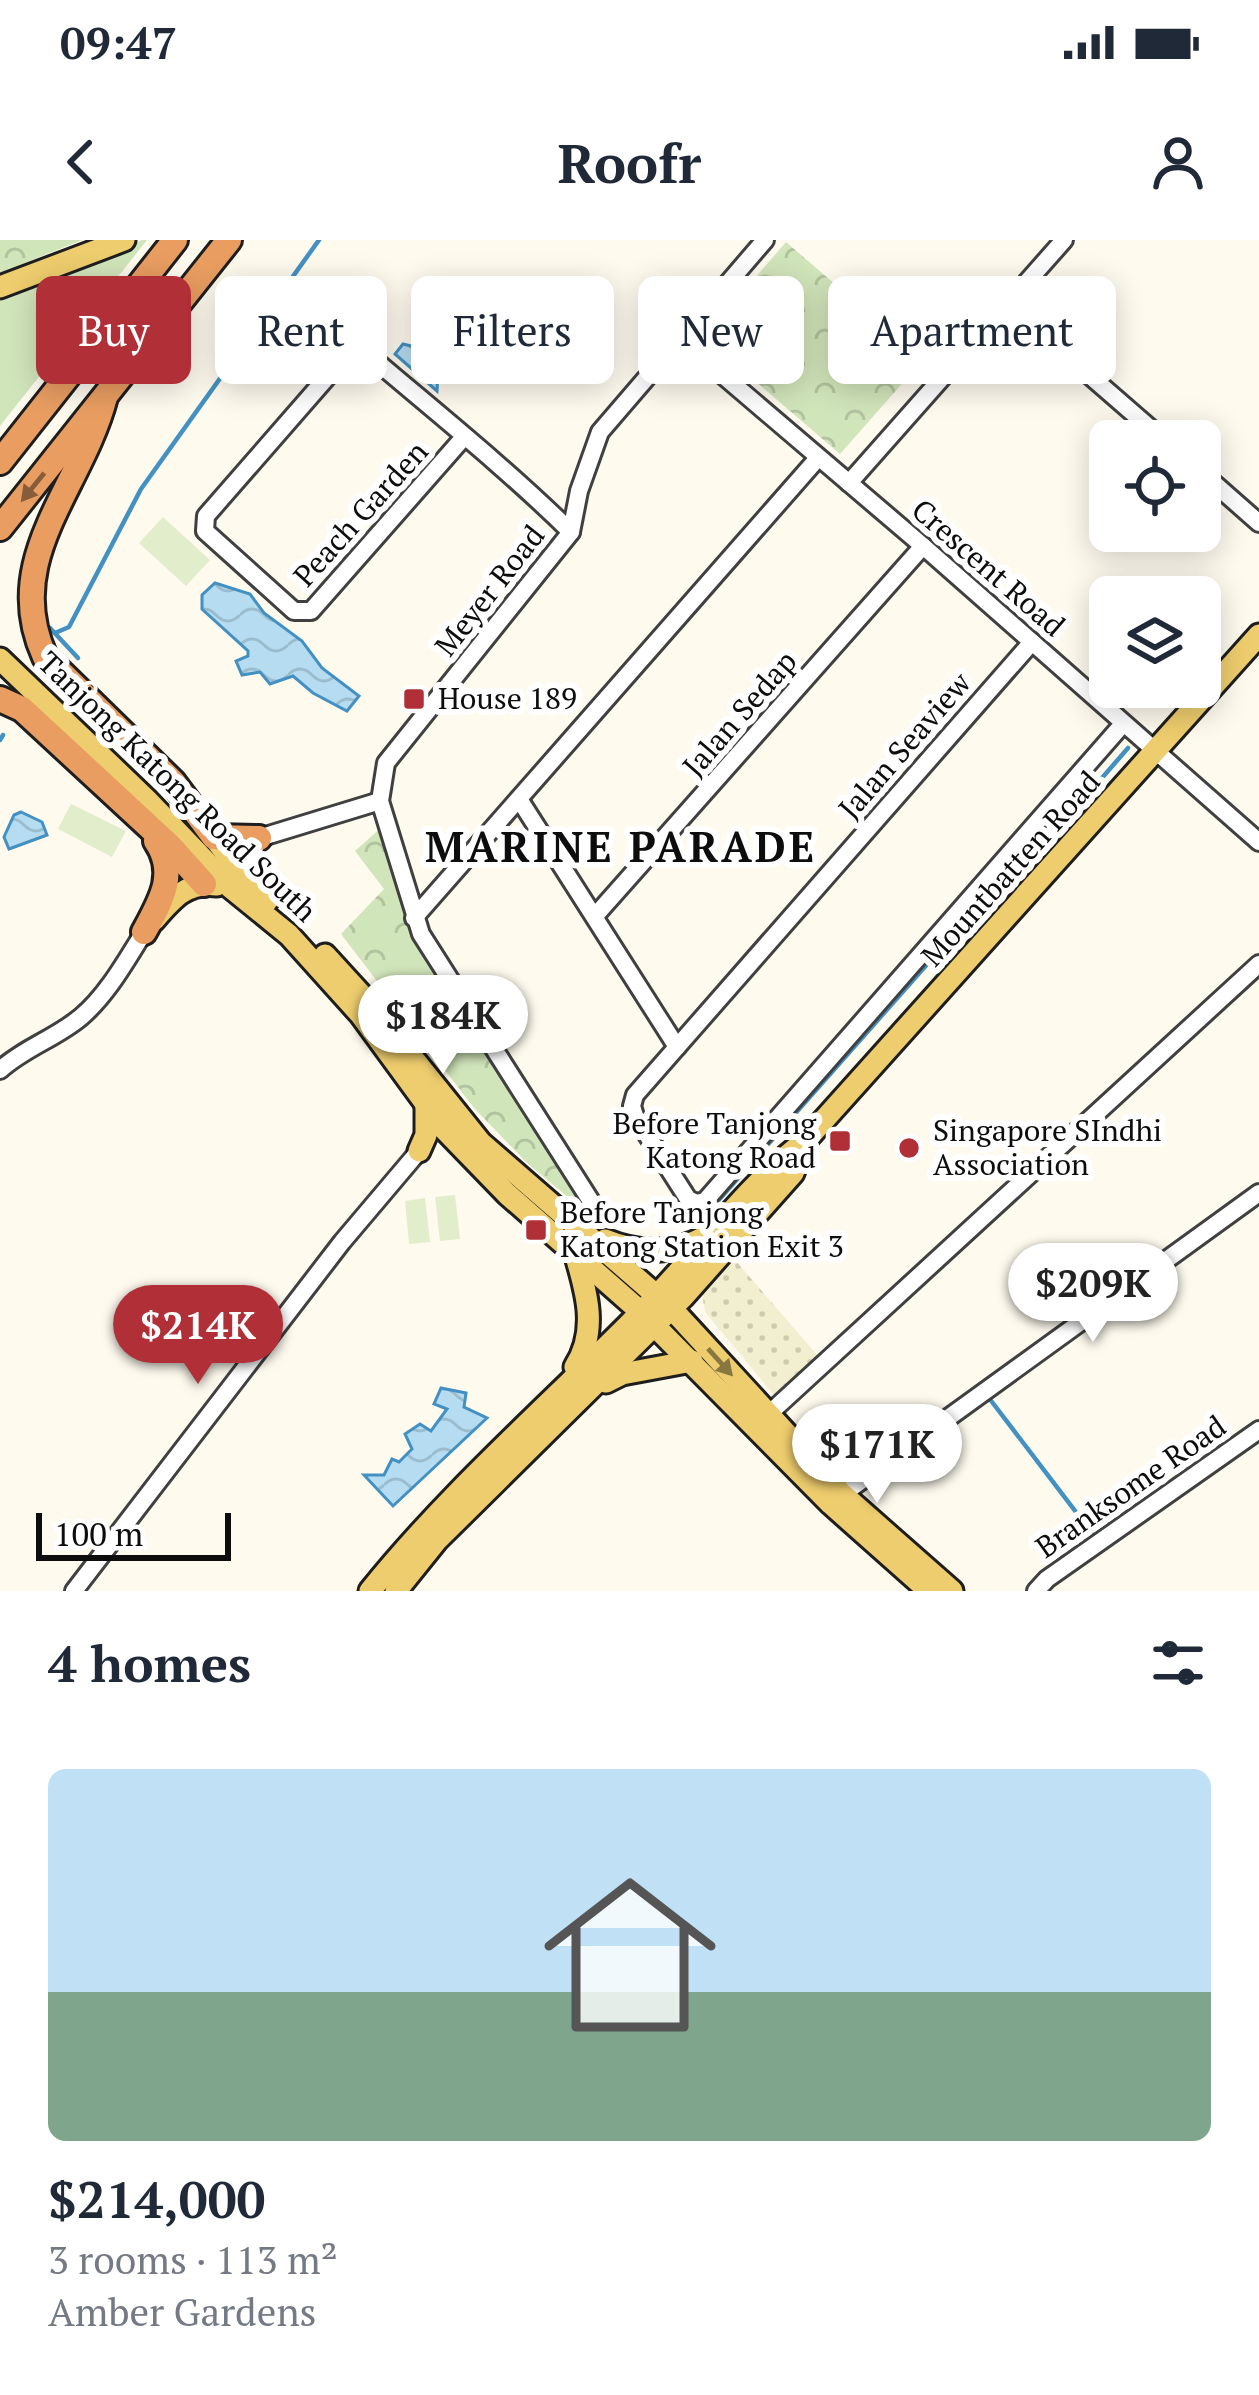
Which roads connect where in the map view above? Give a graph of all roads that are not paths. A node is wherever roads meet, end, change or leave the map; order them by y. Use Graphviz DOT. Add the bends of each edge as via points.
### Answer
graph roads {
  1 [pos="124,240"];
  2 [pos="175,240"];
  3 [pos="229,240"];
  4 [pos="766,240"];
  5 [pos="1064,240"];
  6 [pos="733,276"];
  7 [pos="0,287"];
  8 [pos="639,384"];
  9 [pos="732,384"];
  10 [pos="1099,384"];
  11 [pos="105,398"];
  12 [pos="1141,420"];
  13 [pos="464,437"];
  14 [pos="818,458"];
  15 [pos="0,462"];
  16 [pos="849,483"];
  17 [pos="1221,490"];
  18 [pos="1259,523"];
  19 [pos="0,528"];
  20 [pos="571,532"];
  21 [pos="923,545"];
  22 [pos="1259,635"];
  23 [pos="1032,642"];
  24 [pos="0,659"];
  25 [pos="0,699"];
  26 [pos="1123,724"];
  27 [pos="1156,753"];
  28 [pos="519,799"];
  29 [pos="380,801"];
  30 [pos="141,818"];
  31 [pos="214,837"];
  32 [pos="259,838"];
  33 [pos="1259,842"];
  34 [pos="226,883"];
  35 [pos="595,916"];
  36 [pos="414,918"];
  37 [pos="144,932"];
  38 [pos="1259,964"];
  39 [pos="677,1047"];
  40 [pos="0,1070"];
  41 [pos="425,1101"];
  42 [pos="805,1141"];
  43 [pos="459,1144"];
  44 [pos="418,1151"];
  45 [pos="1259,1193"];
  46 [pos="705,1201"];
  47 [pos="594,1225"];
  48 [pos="716,1231"];
  49 [pos="575,1253"];
  50 [pos="657,1310"];
  51 [pos="692,1361"];
  52 [pos="567,1384"];
  53 [pos="591,1389"];
  54 [pos="762,1421"];
  55 [pos="1259,1430"];
  56 [pos="836,1499"];
  57 [pos="1041,1585"];
  58 [pos="74,1591"];
  59 [pos="370,1591"];
  60 [pos="396,1591"];
  61 [pos="929,1591"];
  62 [pos="952,1591"];
  1 -- 7 [label="main road"];
  2 -- 15 [label="highway"];
  3 -- 11 [label="highway"];
  4 -- 6 [label="street, Meyer Road"];
  5 -- 16 [label="street"];
  8 -- 20 [label="street, Meyer Road" via="600,432"];
  9 -- 14 [label="street, Crescent Road"];
  10 -- 12 [label="street"];
  11 -- 19 [label="highway, one-way"];
  11 -- 31 [label="highway" via="93,436 24,555 20,610 44,657 173,782"];
  13 -- 13 [label="street, Peach Garden" via="356,344 206,517 205,531 294,611 311,611"];
  13 -- 20 [label="street, Peach Garden"];
  14 -- 16 [label="street, Crescent Road"];
  14 -- 28 [label="street"];
  16 -- 21 [label="street, Crescent Road"];
  17 -- 18 [label="street"];
  20 -- 29 [label="street, Meyer Road" via="386,763"];
  21 -- 23 [label="street, Crescent Road"];
  21 -- 35 [label="street, Jalan Sedap"];
  22 -- 27 [label="main road, Mountbatten Road"];
  23 -- 26 [label="street, Crescent Road"];
  23 -- 39 [label="street, Jalan Seaview"];
  24 -- 34 [label="main road, Tanjong Katong Road South"];
  25 -- 30 [label="highway" via="22,709"];
  26 -- 27 [label="street, Crescent Road"];
  26 -- 46 [label="street, Mountbatten Road"];
  27 -- 33 [label="street, Crescent Road"];
  27 -- 42 [label="main road, Mountbatten Road"];
  28 -- 35 [label="street"];
  28 -- 36 [label="street"];
  29 -- 32 [label="street"];
  29 -- 36 [label="street"];
  30 -- 34 [label="highway"];
  30 -- 37 [label="highway" via="168,866"];
  31 -- 32 [label="highway"];
  31 -- 34 [label="main road, Tanjong Katong Road South"];
  32 -- 34 [label="street"];
  34 -- 37 [label="main road" via="178,894"];
  34 -- 41 [label="main road, Tanjong Katong Road South" via="300,947"];
  34 -- 47 [label="main road, Tanjong Katong Road South" via="353,983 481,1142"];
  35 -- 39 [label="street"];
  36 -- 47 [label="street"];
  37 -- 40 [label="street" via="81,1017"];
  38 -- 54 [label="street"];
  39 -- 46 [label="street, Jalan Seaview" via="632,1106 688,1199"];
  41 -- 43 [label="main road, Tanjong Katong Road South"];
  41 -- 44 [label="main road"];
  42 -- 48 [label="main road, Mountbatten Road"];
  42 -- 50 [label="main road, Mountbatten Road" via="793,1173"];
  43 -- 44 [label="main road"];
  43 -- 49 [label="main road, Tanjong Katong Road South"];
  44 -- 58 [label="street"];
  45 -- 56 [label="street"];
  47 -- 48 [label="main road" via="629,1250 675,1250"];
  47 -- 50 [label="main road, Tanjong Katong Road South"];
  48 -- 50 [label="main road, Mountbatten Road"];
  49 -- 50 [label="main road, Tanjong Katong Road South"];
  49 -- 52 [label="main road" via="589,1336"];
  50 -- 51 [label="main road"];
  50 -- 52 [label="main road, Mountbatten Road"];
  50 -- 53 [label="main road, Mountbatten Road"];
  50 -- 54 [label="main road, one-way"];
  51 -- 53 [label="main road" via="622,1373"];
  51 -- 54 [label="main road"];
  52 -- 59 [label="main road, Mountbatten Road"];
  53 -- 60 [label="main road, Mountbatten Road"];
  54 -- 56 [label="main road"];
  55 -- 57 [label="street, Branksome Road"];
  56 -- 61 [label="main road"];
  56 -- 62 [label="main road"];
}
